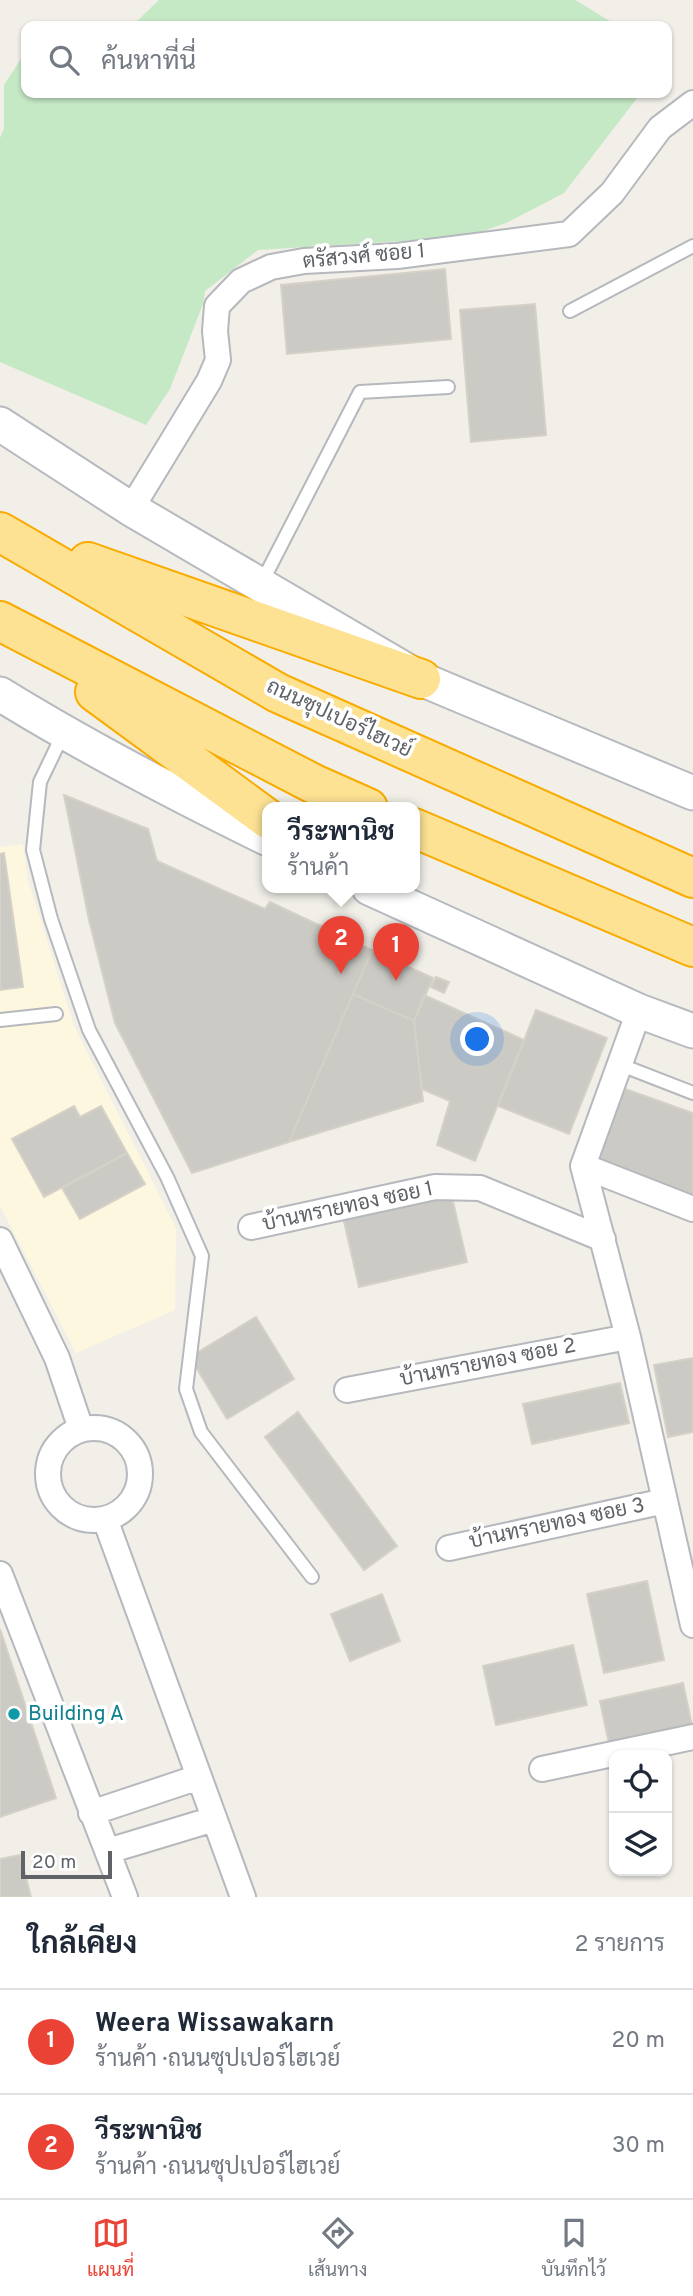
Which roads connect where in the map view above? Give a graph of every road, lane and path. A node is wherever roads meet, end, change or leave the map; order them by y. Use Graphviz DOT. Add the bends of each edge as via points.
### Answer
graph roads {
  1 [pos="693,103"];
  2 [pos="693,247"];
  3 [pos="570,311"];
  4 [pos="448,387"];
  5 [pos="0,424"];
  6 [pos="131,509"];
  7 [pos="0,531"];
  8 [pos="260,586"];
  9 [pos="0,621"];
  10 [pos="421,679"];
  11 [pos="0,694"];
  12 [pos="64,733"];
  13 [pos="693,793"];
  14 [pos="354,802"];
  15 [pos="262,815"];
  16 [pos="420,830"];
  17 [pos="262,836"];
  18 [pos="693,878"];
  19 [pos="380,893"];
  20 [pos="693,947"];
  21 [pos="639,1011"];
  22 [pos="56,1014"];
  23 [pos="0,1020"];
  24 [pos="693,1031"];
  25 [pos="621,1065"];
  26 [pos="693,1093"];
  27 [pos="583,1166"];
  28 [pos="693,1209"];
  29 [pos="251,1227"];
  30 [pos="603,1239"];
  31 [pos="3,1251"];
  32 [pos="628,1336"];
  33 [pos="347,1390"];
  34 [pos="81,1429"];
  35 [pos="665,1501"];
  36 [pos="105,1519"];
  37 [pos="449,1548"];
  38 [pos="0,1574"];
  39 [pos="312,1577"];
  40 [pos="693,1625"];
  41 [pos="693,1737"];
  42 [pos="542,1769"];
  43 [pos="199,1777"];
  44 [pos="91,1813"];
  45 [pos="214,1819"];
  46 [pos="108,1851"];
  47 [pos="125,1897"];
  48 [pos="243,1897"];
  1 -- 6 [label="street, ตรัสวงศ์ ซอย 1" via="660,128 612,193 569,234 397,256 304,261 271,267 241,281 217,306 218,360 209,381"];
  2 -- 3 [label="lane"];
  4 -- 8 [label="lane" via="360,392"];
  5 -- 6 [label="main road"];
  6 -- 8 [label="main road"];
  7 -- 10 [label="highway"];
  7 -- 18 [label="highway, ถนนซุปเปอร์ไฮเวย์" via="278,693"];
  8 -- 10 [label="main road"];
  9 -- 14 [label="highway"];
  9 -- 15 [label="highway"];
  10 -- 13 [label="main road"];
  11 -- 12 [label="main road"];
  12 -- 17 [label="main road"];
  12 -- 39 [label="lane" via="40,782 33,850 89,1030 167,1177 202,1256 186,1389 201,1432"];
  16 -- 20 [label="highway"];
  19 -- 21 [label="main road"];
  21 -- 24 [label="main road"];
  21 -- 25 [label="street"];
  22 -- 23 [label="lane"];
  25 -- 26 [label="lane"];
  25 -- 27 [label="street"];
  27 -- 28 [label="street"];
  27 -- 30 [label="street"];
  29 -- 30 [label="street, บ้านทรายทอง ซอย 1" via="435,1187 480,1188"];
  30 -- 32 [label="street"];
  31 -- 34 [label="street" via="57,1358"];
  32 -- 33 [label="street, บ้านทรายทอง ซอย 2"];
  32 -- 35 [label="street"];
  34 -- 36 [label="street" via="58,1444 48,1469 49,1483 63,1508 75,1516"];
  34 -- 36 [label="street" via="96,1427 117,1434 134,1448 139,1462 138,1491 130,1503"];
  35 -- 37 [label="street, บ้านทรายทอง ซอย 3"];
  35 -- 40 [label="street"];
  36 -- 43 [label="street"];
  38 -- 44 [label="street"];
  41 -- 42 [label="street"];
  43 -- 44 [label="street"];
  43 -- 45 [label="street"];
  44 -- 46 [label="street"];
  45 -- 46 [label="street"];
  45 -- 48 [label="street"];
  46 -- 47 [label="street"];
}
